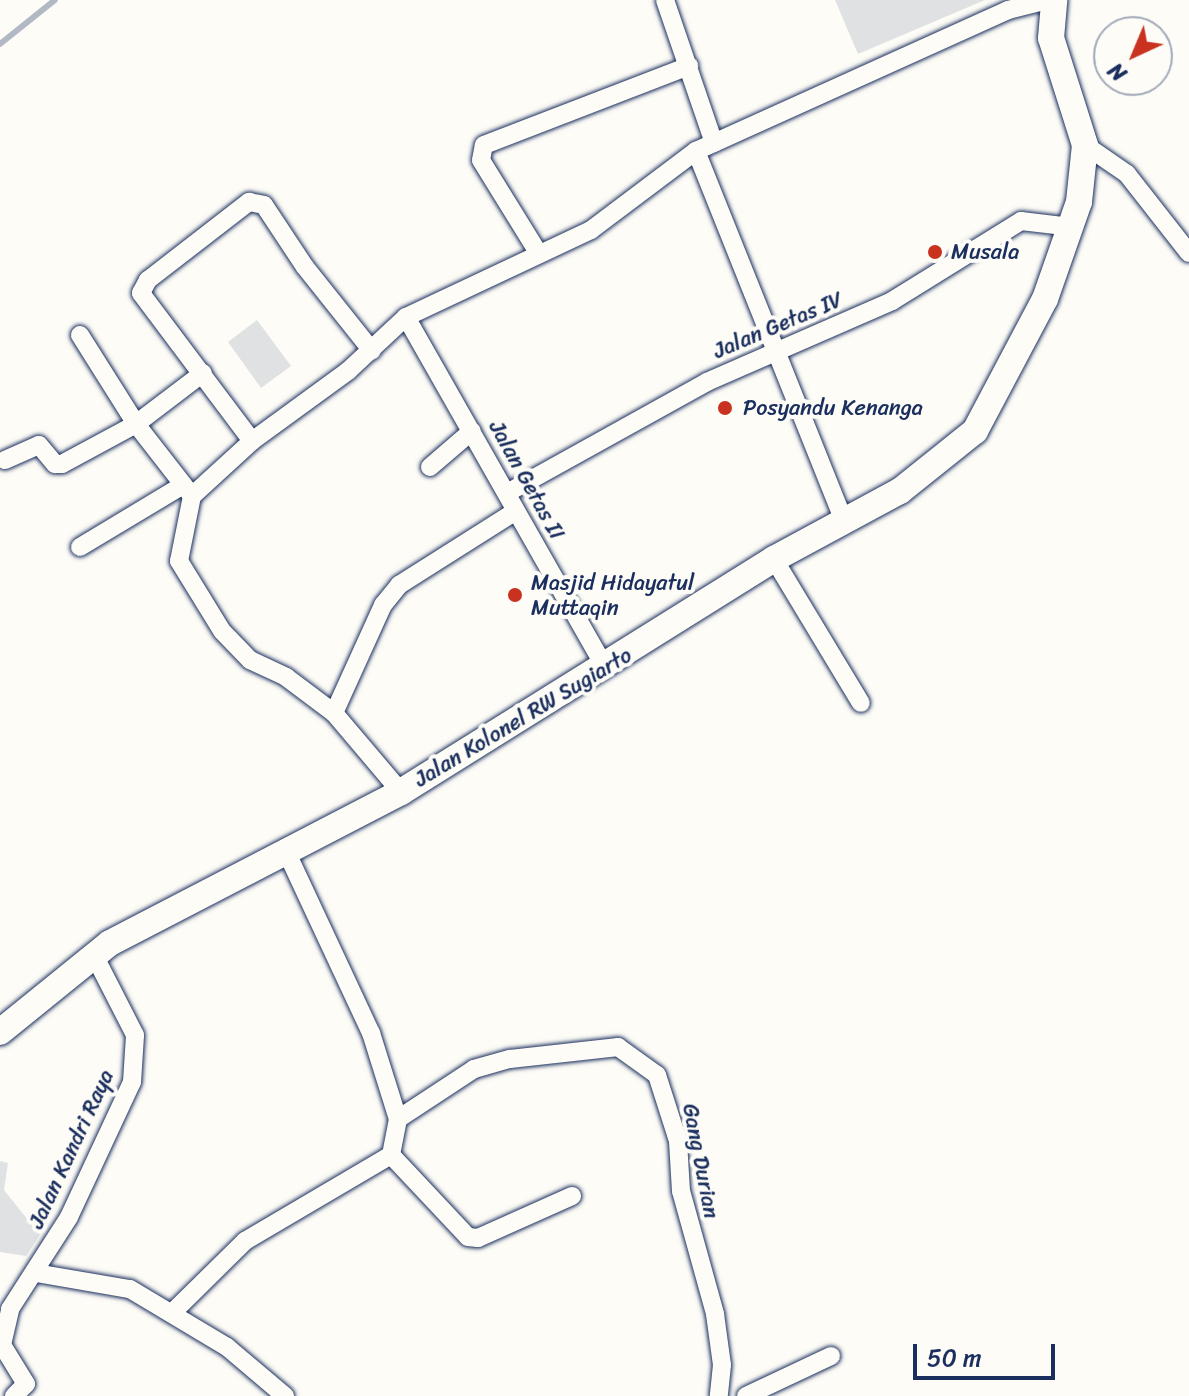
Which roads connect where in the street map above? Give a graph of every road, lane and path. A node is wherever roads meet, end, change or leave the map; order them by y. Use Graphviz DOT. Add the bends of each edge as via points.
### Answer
graph roads {
  1 [pos="665,0"];
  2 [pos="1051,0"];
  3 [pos="689,66"];
  4 [pos="714,143"];
  5 [pos="1085,145"];
  6 [pos="696,151"];
  7 [pos="1071,227"];
  8 [pos="1189,253"];
  9 [pos="539,254"];
  10 [pos="406,317"];
  11 [pos="80,335"];
  12 [pos="372,351"];
  13 [pos="778,352"];
  14 [pos="203,373"];
  15 [pos="136,424"];
  16 [pos="472,431"];
  17 [pos="252,441"];
  18 [pos="5,460"];
  19 [pos="430,467"];
  20 [pos="187,491"];
  21 [pos="507,493"];
  22 [pos="516,511"];
  23 [pos="843,519"];
  24 [pos="80,547"];
  25 [pos="774,559"];
  26 [pos="605,668"];
  27 [pos="861,703"];
  28 [pos="334,713"];
  29 [pos="401,792"];
  30 [pos="287,853"];
  31 [pos="94,955"];
  32 [pos="0,1032"];
  33 [pos="398,1119"];
  34 [pos="391,1155"];
  35 [pos="572,1196"];
  36 [pos="36,1273"];
  37 [pos="174,1311"];
  38 [pos="1,1346"];
  39 [pos="831,1356"];
  40 [pos="20,1390"];
  41 [pos="42,1396"];
  42 [pos="285,1396"];
  43 [pos="719,1396"];
  44 [pos="746,1396"];
  1 -- 3 [label="street"];
  2 -- 4 [label="street" via="1008,10"];
  2 -- 5 [label="main road, Jalan Kolonel RW Sugiarto" via="1051,38"];
  3 -- 4 [label="street"];
  3 -- 9 [label="street" via="484,145 481,160"];
  4 -- 6 [label="street"];
  5 -- 7 [label="main road, Jalan Kolonel RW Sugiarto"];
  5 -- 8 [label="street" via="1127,174"];
  6 -- 9 [label="street" via="591,230"];
  6 -- 13 [label="street"];
  7 -- 13 [label="street, Jalan Getas IV" via="1021,221 892,301"];
  7 -- 23 [label="main road, Jalan Kolonel RW Sugiarto" via="1045,299 975,431 918,479"];
  9 -- 10 [label="street"];
  10 -- 12 [label="street"];
  10 -- 16 [label="street, Jalan Getas II"];
  11 -- 15 [label="street"];
  12 -- 14 [label="street" via="264,205 253,200 142,286 141,293"];
  12 -- 17 [label="street"];
  13 -- 21 [label="street, Jalan Getas IV" via="707,382"];
  13 -- 23 [label="street"];
  14 -- 15 [label="street"];
  14 -- 17 [label="street"];
  15 -- 18 [label="street" via="62,464 55,464 39,445"];
  15 -- 20 [label="street"];
  16 -- 19 [label="street"];
  16 -- 21 [label="street, Jalan Getas II"];
  17 -- 20 [label="street"];
  20 -- 24 [label="street"];
  20 -- 28 [label="street" via="179,561 195,591 241,652"];
  21 -- 22 [label="street, Jalan Getas II"];
  22 -- 26 [label="street, Jalan Getas II"];
  22 -- 28 [label="street" via="399,585 383,605"];
  23 -- 25 [label="main road, Jalan Kolonel RW Sugiarto"];
  25 -- 26 [label="main road, Jalan Kolonel RW Sugiarto"];
  25 -- 27 [label="street"];
  26 -- 29 [label="main road, Jalan Kolonel RW Sugiarto"];
  28 -- 29 [label="street"];
  29 -- 30 [label="main road, Jalan Kolonel RW Sugiarto"];
  30 -- 31 [label="main road, Jalan Kolonel RW Sugiarto" via="184,901"];
  30 -- 33 [label="street" via="371,1033"];
  31 -- 32 [label="main road, Jalan Kolonel RW Sugiarto"];
  31 -- 36 [label="street, Jalan Kandri Raya" via="135,1035 132,1082 69,1217"];
  33 -- 34 [label="street"];
  33 -- 43 [label="street, Gang Durian" via="474,1069 510,1059 618,1047 640,1058 657,1075 678,1141 681,1191 715,1314 722,1365"];
  34 -- 35 [label="street" via="468,1237 478,1238"];
  34 -- 37 [label="street" via="245,1241"];
  36 -- 37 [label="street" via="130,1289"];
  36 -- 38 [label="street, Jalan Kandri Raya" via="10,1309"];
  37 -- 42 [label="street"];
  38 -- 40 [label="street, Jalan Kandri Raya"];
  39 -- 44 [label="street"];
  40 -- 41 [label="street"];
}
